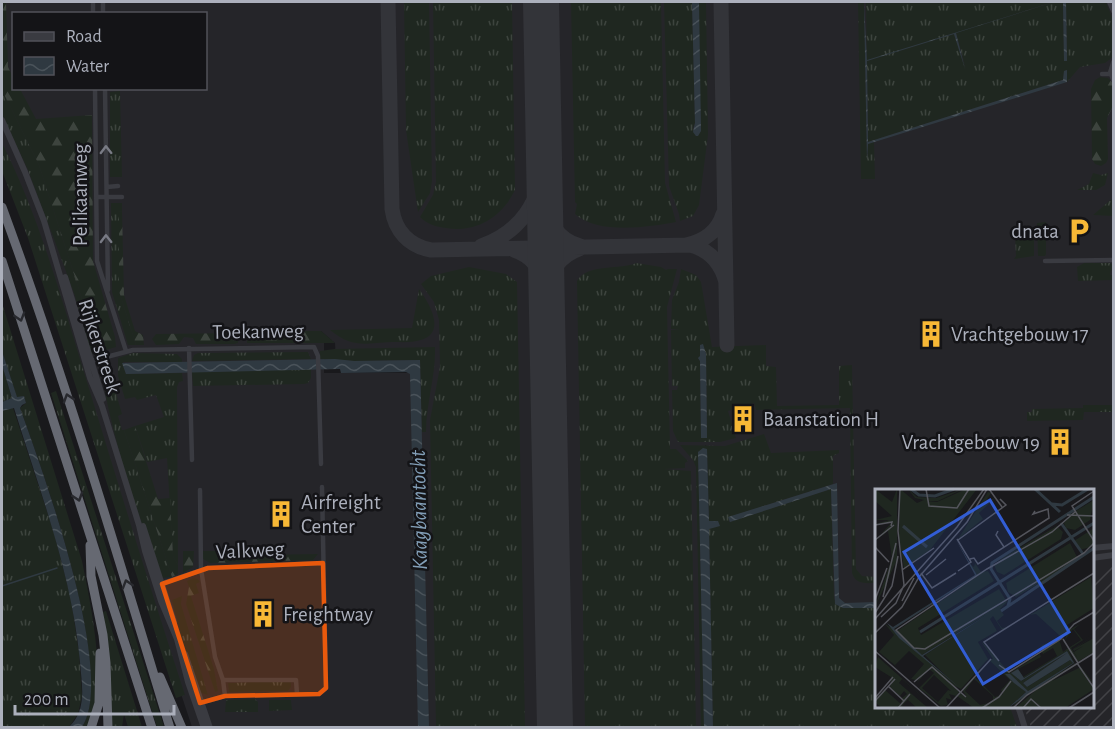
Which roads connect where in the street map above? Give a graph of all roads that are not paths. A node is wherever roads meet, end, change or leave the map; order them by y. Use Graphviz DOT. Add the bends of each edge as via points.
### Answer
graph roads {
  1 [pos="1110,2"];
  2 [pos="1113,11"];
  3 [pos="1113,62"];
  4 [pos="1102,74"];
  5 [pos="1112,77"];
  6 [pos="95,90"];
  7 [pos="105,90"];
  8 [pos="105,113"];
  9 [pos="95,114"];
  10 [pos="2,120"];
  11 [pos="118,186"];
  12 [pos="107,187"];
  13 [pos="97,197"];
  14 [pos="105,197"];
  15 [pos="122,197"];
  16 [pos="2,207"];
  17 [pos="1113,260"];
  18 [pos="2,261"];
  19 [pos="1045,261"];
  20 [pos="110,298"];
  21 [pos="189,348"];
  22 [pos="126,351"];
  23 [pos="89,362"];
  24 [pos="192,460"];
  25 [pos="321,464"];
  26 [pos="322,487"];
  27 [pos="200,490"];
  28 [pos="89,531"];
  29 [pos="1113,546"];
  30 [pos="1094,548"];
  31 [pos="1113,555"];
  32 [pos="1094,558"];
  33 [pos="323,563"];
  34 [pos="201,569"];
  35 [pos="159,585"];
  36 [pos="100,615"];
  37 [pos="144,640"];
  38 [pos="223,680"];
  39 [pos="297,694"];
  40 [pos="225,696"];
  41 [pos="198,704"];
  42 [pos="1019,708"];
  43 [pos="91,728"];
  44 [pos="108,728"];
  45 [pos="152,728"];
  46 [pos="170,728"];
  47 [pos="182,728"];
  48 [pos="204,728"];
  49 [pos="210,728"];
  50 [pos="1025,728"];
  1 -- 2 [label="street"];
  3 -- 5 [label="street"];
  4 -- 5 [label="street"];
  6 -- 9 [label="street, Pelikaanweg"];
  7 -- 8 [label="street, Pelikaanweg"];
  8 -- 9 [label="street"];
  12 -- 8 [label="street, Pelikaanweg, one-way"];
  9 -- 13 [label="street, Pelikaanweg"];
  10 -- 23 [label="street, Rijkerstreek" via="26,172 74,304"];
  11 -- 12 [label="street, Pelikaanweg"];
  12 -- 14 [label="street, Pelikaanweg"];
  13 -- 14 [label="street"];
  13 -- 20 [label="street, Pelikaanweg" via="97,261"];
  14 -- 15 [label="street, Pelikaanweg"];
  20 -- 14 [label="street, Pelikaanweg, one-way"];
  37 -- 16 [label="highway, one-way" via="42,317"];
  17 -- 19 [label="street"];
  18 -- 28 [label="highway, one-way"];
  20 -- 22 [label="street, Pelikaanweg"];
  21 -- 22 [label="street, Toekanweg"];
  21 -- 24 [label="street"];
  21 -- 25 [label="street, Toekanweg" via="314,347 318,356"];
  22 -- 23 [label="street, Toekanweg"];
  23 -- 35 [label="street, Rijkerstreek"];
  26 -- 33 [label="street"];
  27 -- 34 [label="street"];
  28 -- 36 [label="highway" via="91,576"];
  28 -- 45 [label="highway"];
  29 -- 30 [label="street"];
  31 -- 32 [label="street"];
  33 -- 34 [label="street, Valkweg"];
  33 -- 39 [label="street" via="326,688 320,694"];
  34 -- 35 [label="street, Valkweg"];
  34 -- 38 [label="street" via="215,657"];
  35 -- 41 [label="street, Rijkerstreek"];
  36 -- 43 [label="highway" via="99,703"];
  36 -- 44 [label="highway"];
  37 -- 46 [label="highway"];
  37 -- 47 [label="highway"];
  38 -- 39 [label="street" via="296,680"];
  38 -- 40 [label="street"];
  39 -- 40 [label="street"];
  40 -- 41 [label="street"];
  41 -- 48 [label="street, Rijkerstreek"];
  41 -- 49 [label="street, Rijkerstreek"];
  42 -- 50 [label="street"];
}
